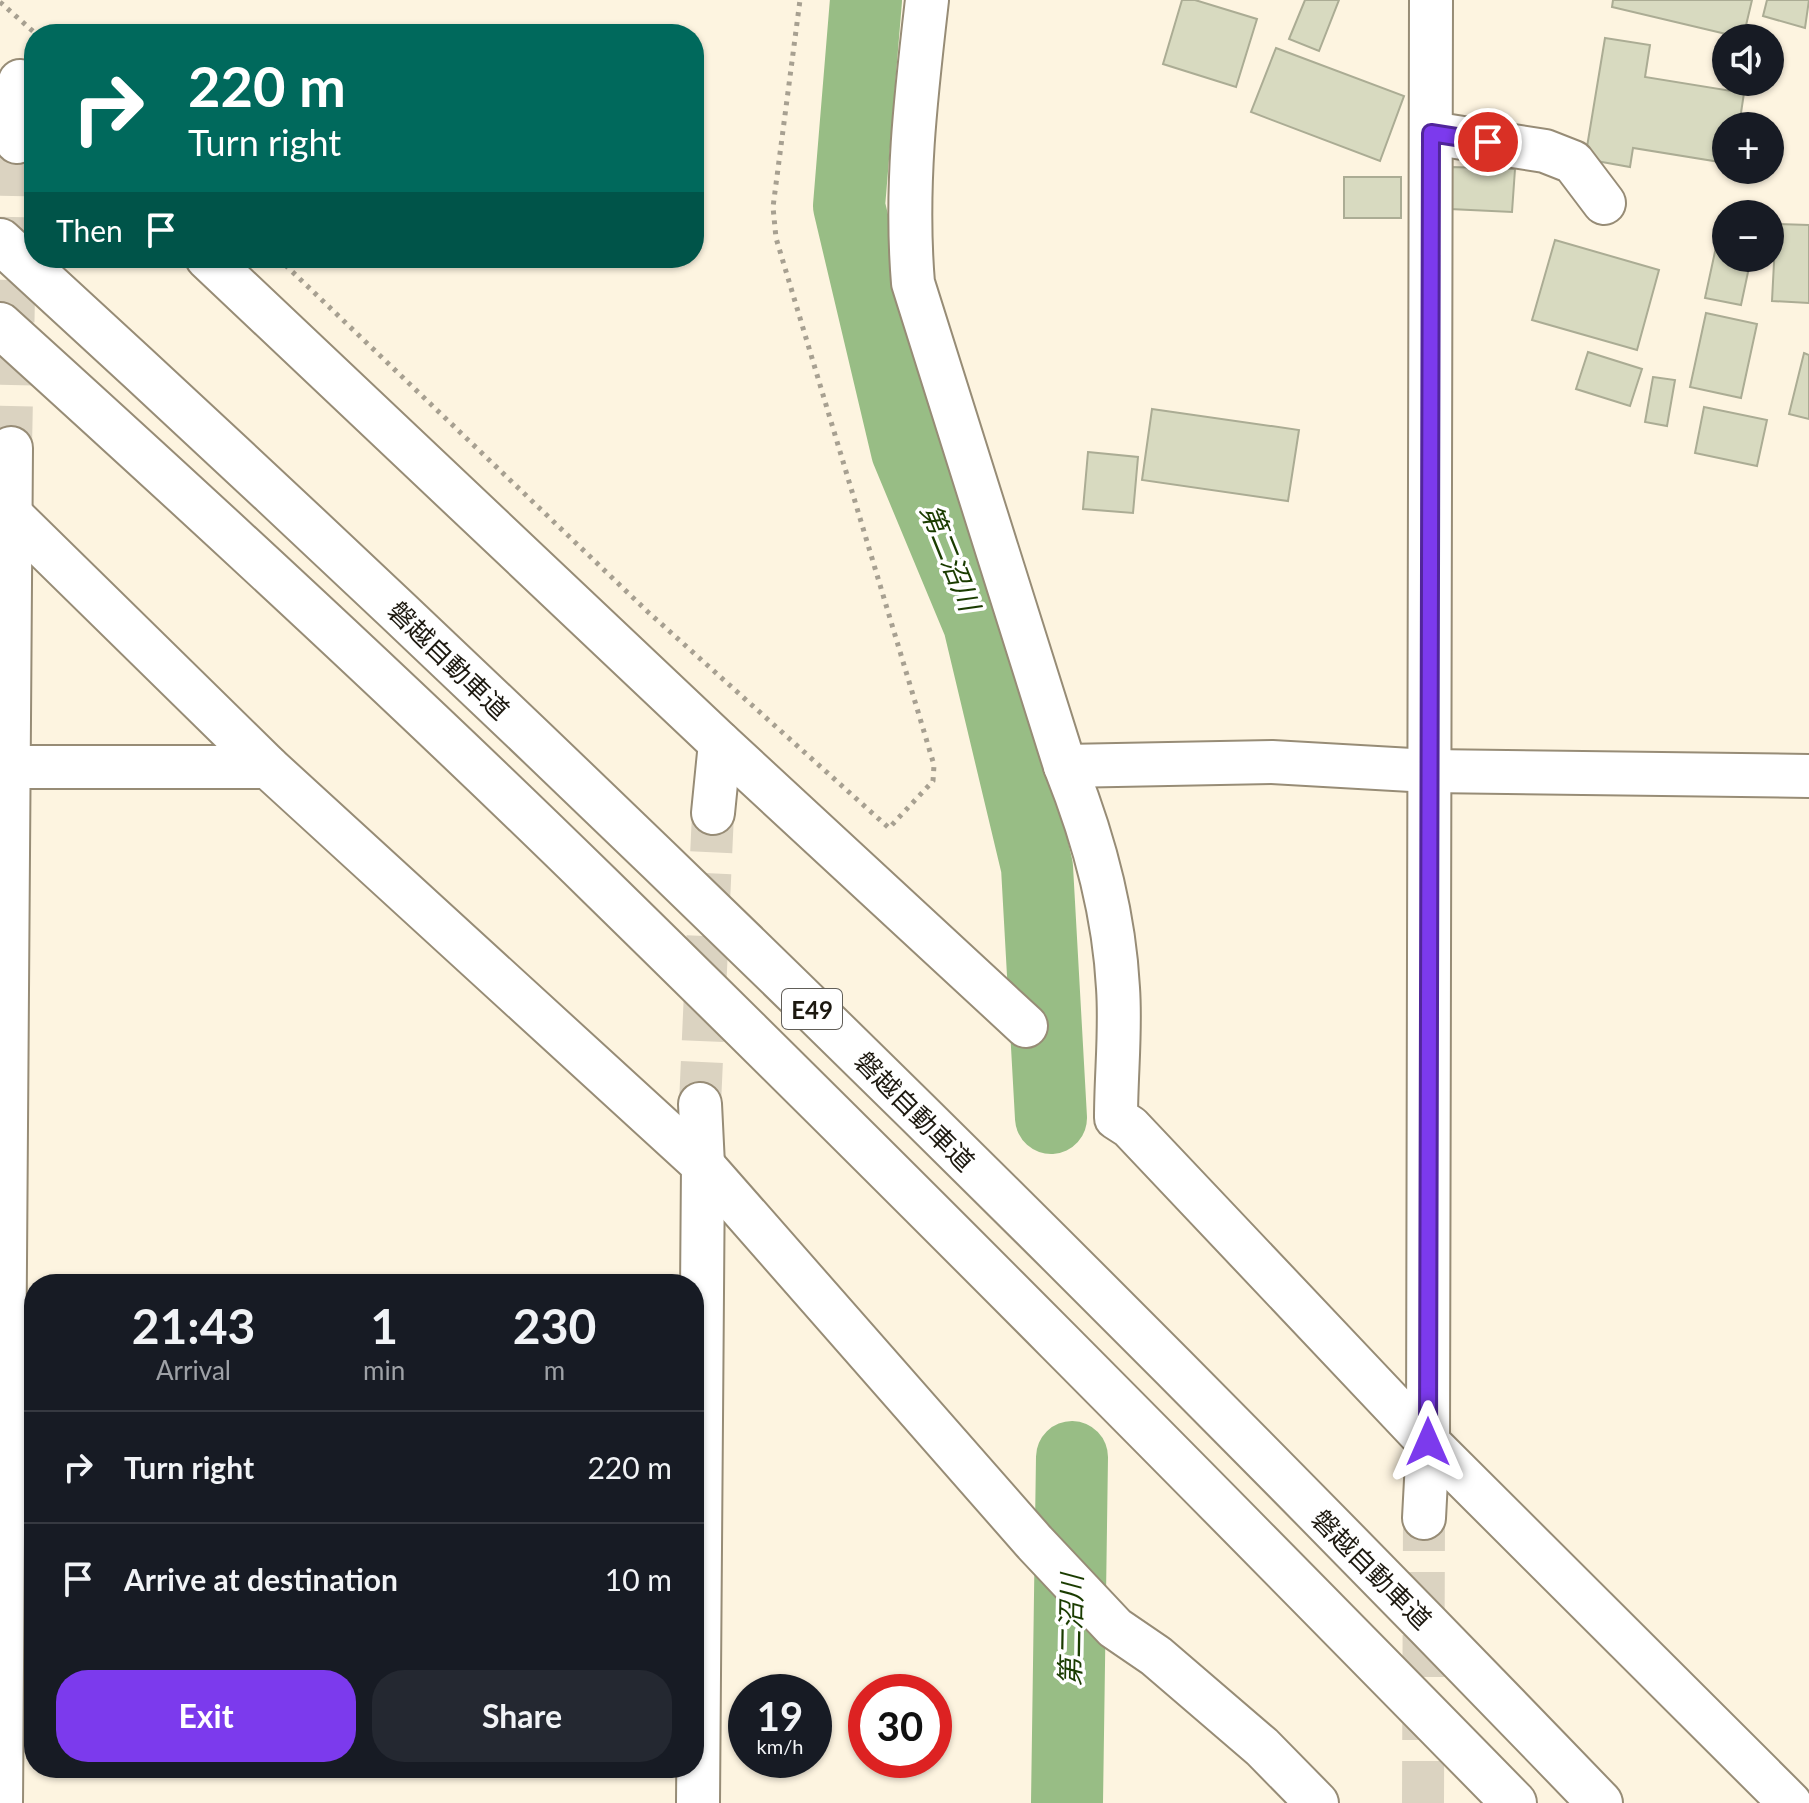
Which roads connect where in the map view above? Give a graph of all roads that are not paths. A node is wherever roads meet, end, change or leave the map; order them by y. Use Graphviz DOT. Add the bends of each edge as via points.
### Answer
graph roads {
  1 [pos="927,0"];
  2 [pos="1431,0"];
  3 [pos="18,79"];
  4 [pos="1431,133"];
  5 [pos="17,142"];
  6 [pos="1604,203"];
  7 [pos="0,241"];
  8 [pos="24,263"];
  9 [pos="29,268"];
  10 [pos="218,268"];
  11 [pos="0,325"];
  12 [pos="11,448"];
  13 [pos="4,508"];
  14 [pos="720,743"];
  15 [pos="1065,766"];
  16 [pos="4,767"];
  17 [pos="268,767"];
  18 [pos="1429,771"];
  19 [pos="1809,776"];
  20 [pos="713,813"];
  21 [pos="1026,1026"];
  22 [pos="700,1104"];
  23 [pos="703,1165"];
  24 [pos="702,1274"];
  25 [pos="1428,1442"];
  26 [pos="1424,1518"];
  27 [pos="698,1778"];
  28 [pos="1,1803"];
  29 [pos="698,1803"];
  30 [pos="1317,1803"];
  31 [pos="1514,1803"];
  32 [pos="1600,1803"];
  33 [pos="1790,1803"];
  1 -- 15 [label="street" via="910,148 913,283"];
  2 -- 4 [label="street"];
  3 -- 5 [label="street"];
  4 -- 6 [label="street" via="1545,151 1573,162"];
  4 -- 18 [label="street"];
  7 -- 8 [label="highway, 磐越自動車道 / E49"];
  9 -- 32 [label="highway, 磐越自動車道 / E49" via="649,849 1240,1435"];
  10 -- 14 [label="street"];
  11 -- 31 [label="highway, E49" via="200,506 594,880 1100,1380"];
  12 -- 13 [label="street"];
  13 -- 16 [label="street"];
  13 -- 17 [label="street"];
  14 -- 20 [label="street"];
  14 -- 21 [label="street"];
  15 -- 18 [label="street" via="1272,762"];
  15 -- 25 [label="street" via="1089,827 1118,985 1116,1118"];
  16 -- 17 [label="street"];
  16 -- 28 [label="street"];
  17 -- 23 [label="street"];
  18 -- 19 [label="street"];
  18 -- 25 [label="street"];
  22 -- 23 [label="street"];
  23 -- 24 [label="street"];
  23 -- 30 [label="street" via="1115,1628 1156,1656 1262,1747"];
  25 -- 26 [label="street"];
  25 -- 33 [label="street"];
  27 -- 29 [label="street"];
}
